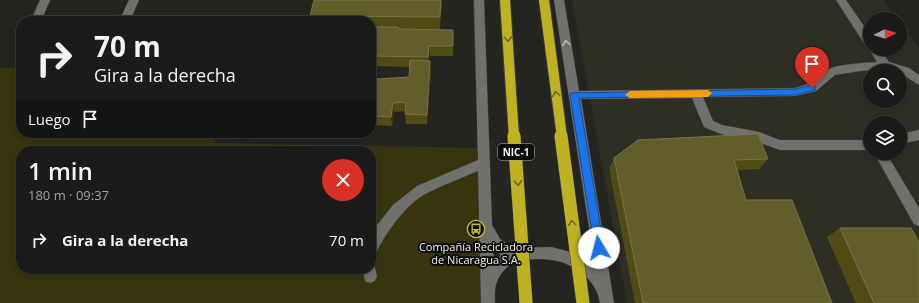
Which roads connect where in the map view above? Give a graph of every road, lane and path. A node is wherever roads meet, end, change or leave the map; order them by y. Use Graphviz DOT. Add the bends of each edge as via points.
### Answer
graph roads {
  1 [pos="45,0"];
  2 [pos="134,0"];
  3 [pos="479,0"];
  4 [pos="505,0"];
  5 [pos="544,0"];
  6 [pos="559,0"];
  7 [pos="841,0"];
  8 [pos="38,16"];
  9 [pos="127,16"];
  10 [pos="863,33"];
  11 [pos="863,67"];
  12 [pos="907,72"];
  13 [pos="919,81"];
  14 [pos="696,94"];
  15 [pos="574,95"];
  16 [pos="919,135"];
  17 [pos="907,138"];
  18 [pos="863,145"];
  19 [pos="884,160"];
  20 [pos="484,163"];
  21 [pos="919,220"];
  22 [pos="486,225"];
  23 [pos="376,239"];
  24 [pos="511,254"];
  25 [pos="488,286"];
  26 [pos="605,296"];
  27 [pos="488,303"];
  28 [pos="526,303"];
  29 [pos="583,303"];
  1 -- 8 [label="street"];
  2 -- 9 [label="street"];
  3 -- 20 [label="street"];
  4 -- 28 [label="highway, NIC-1, one-way, bridge"];
  29 -- 5 [label="highway, one-way, bridge"];
  15 -- 6 [label="street, one-way"];
  7 -- 10 [label="street"];
  11 -- 14 [label="street" via="832,72 812,88 795,92"];
  12 -- 13 [label="street"];
  14 -- 15 [label="street"];
  14 -- 18 [label="street" via="708,124 721,129 780,145"];
  15 -- 26 [label="street"];
  16 -- 17 [label="street"];
  19 -- 21 [label="street"];
  20 -- 22 [label="street"];
  20 -- 23 [label="street" via="421,190 398,209"];
  22 -- 24 [label="street" via="495,243"];
  22 -- 25 [label="street"];
  24 -- 25 [label="street" via="497,268"];
  24 -- 26 [label="street" via="551,253 573,259 589,270"];
  25 -- 27 [label="street"];
}
